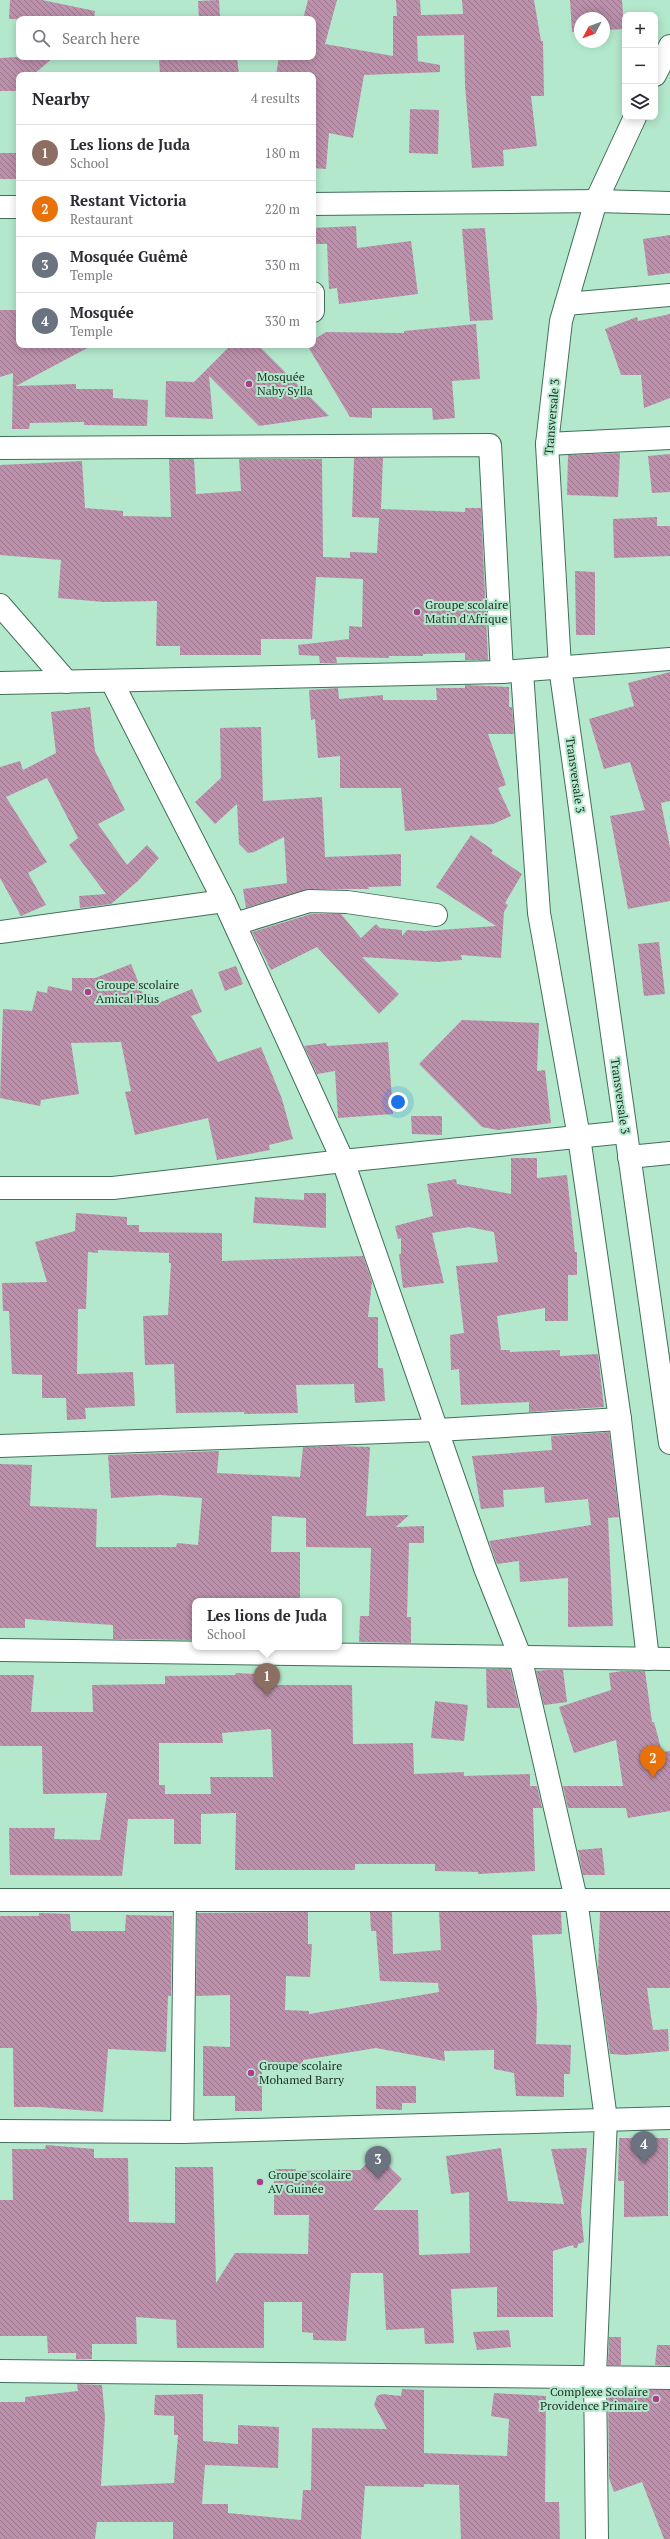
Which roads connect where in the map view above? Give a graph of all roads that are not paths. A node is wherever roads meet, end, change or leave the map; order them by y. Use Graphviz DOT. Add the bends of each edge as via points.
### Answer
graph roads {
  1 [pos="670,46"];
  2 [pos="658,69"];
  3 [pos="634,120"];
  4 [pos="596,201"];
  5 [pos="316,204"];
  6 [pos="670,204"];
  7 [pos="16,207"];
  8 [pos="0,208"];
  9 [pos="670,295"];
  10 [pos="566,304"];
  11 [pos="670,438"];
  12 [pos="547,444"];
  13 [pos="0,448"];
  14 [pos="0,606"];
  15 [pos="670,659"];
  16 [pos="560,667"];
  17 [pos="512,672"];
  18 [pos="67,682"];
  19 [pos="112,682"];
  20 [pos="0,683"];
  21 [pos="224,901"];
  22 [pos="436,915"];
  23 [pos="235,924"];
  24 [pos="0,932"];
  25 [pos="625,1132"];
  26 [pos="579,1137"];
  27 [pos="670,1153"];
  28 [pos="629,1157"];
  29 [pos="343,1161"];
  30 [pos="0,1188"];
  31 [pos="667,1397"];
  32 [pos="620,1419"];
  33 [pos="438,1430"];
  34 [pos="670,1443"];
  35 [pos="0,1446"];
  36 [pos="0,1650"];
  37 [pos="520,1656"];
  38 [pos="648,1659"];
  39 [pos="670,1659"];
  40 [pos="576,1899"];
  41 [pos="0,1900"];
  42 [pos="185,1900"];
  43 [pos="670,1900"];
  44 [pos="670,2118"];
  45 [pos="606,2119"];
  46 [pos="0,2131"];
  47 [pos="182,2132"];
  48 [pos="0,2371"];
  49 [pos="595,2375"];
  50 [pos="670,2378"];
  51 [pos="598,2539"];
  1 -- 2 [label="street"];
  3 -- 4 [label="street, Transversale 3"];
  4 -- 5 [label="street"];
  4 -- 6 [label="street"];
  4 -- 10 [label="street, Transversale 3"];
  7 -- 8 [label="street"];
  9 -- 10 [label="street"];
  10 -- 12 [label="street, Transversale 3" via="561,321"];
  11 -- 12 [label="street"];
  12 -- 16 [label="street, Transversale 3"];
  13 -- 17 [label="street" via="490,445"];
  14 -- 18 [label="street"];
  15 -- 16 [label="street"];
  16 -- 17 [label="street"];
  16 -- 25 [label="street, Transversale 3"];
  17 -- 19 [label="street"];
  17 -- 26 [label="street" via="539,913"];
  18 -- 19 [label="street"];
  18 -- 20 [label="street"];
  19 -- 21 [label="street"];
  21 -- 23 [label="street"];
  21 -- 24 [label="street"];
  22 -- 23 [label="street" via="347,902 309,901"];
  23 -- 29 [label="street"];
  25 -- 26 [label="street"];
  25 -- 28 [label="street, Transversale 3"];
  26 -- 29 [label="street"];
  26 -- 32 [label="street"];
  27 -- 28 [label="street"];
  28 -- 31 [label="street, Transversale 3"];
  29 -- 30 [label="street" via="113,1188"];
  29 -- 33 [label="street"];
  31 -- 34 [label="street, Transversale 3"];
  32 -- 33 [label="street"];
  32 -- 38 [label="street"];
  33 -- 35 [label="street"];
  33 -- 37 [label="street" via="485,1568"];
  36 -- 37 [label="street"];
  37 -- 38 [label="street"];
  37 -- 40 [label="street"];
  38 -- 39 [label="street"];
  40 -- 42 [label="street"];
  40 -- 43 [label="street"];
  40 -- 45 [label="street"];
  41 -- 42 [label="street"];
  42 -- 47 [label="street"];
  44 -- 45 [label="street"];
  45 -- 47 [label="street"];
  45 -- 49 [label="street"];
  46 -- 47 [label="street"];
  48 -- 49 [label="street"];
  49 -- 50 [label="street"];
  49 -- 51 [label="street"];
}
